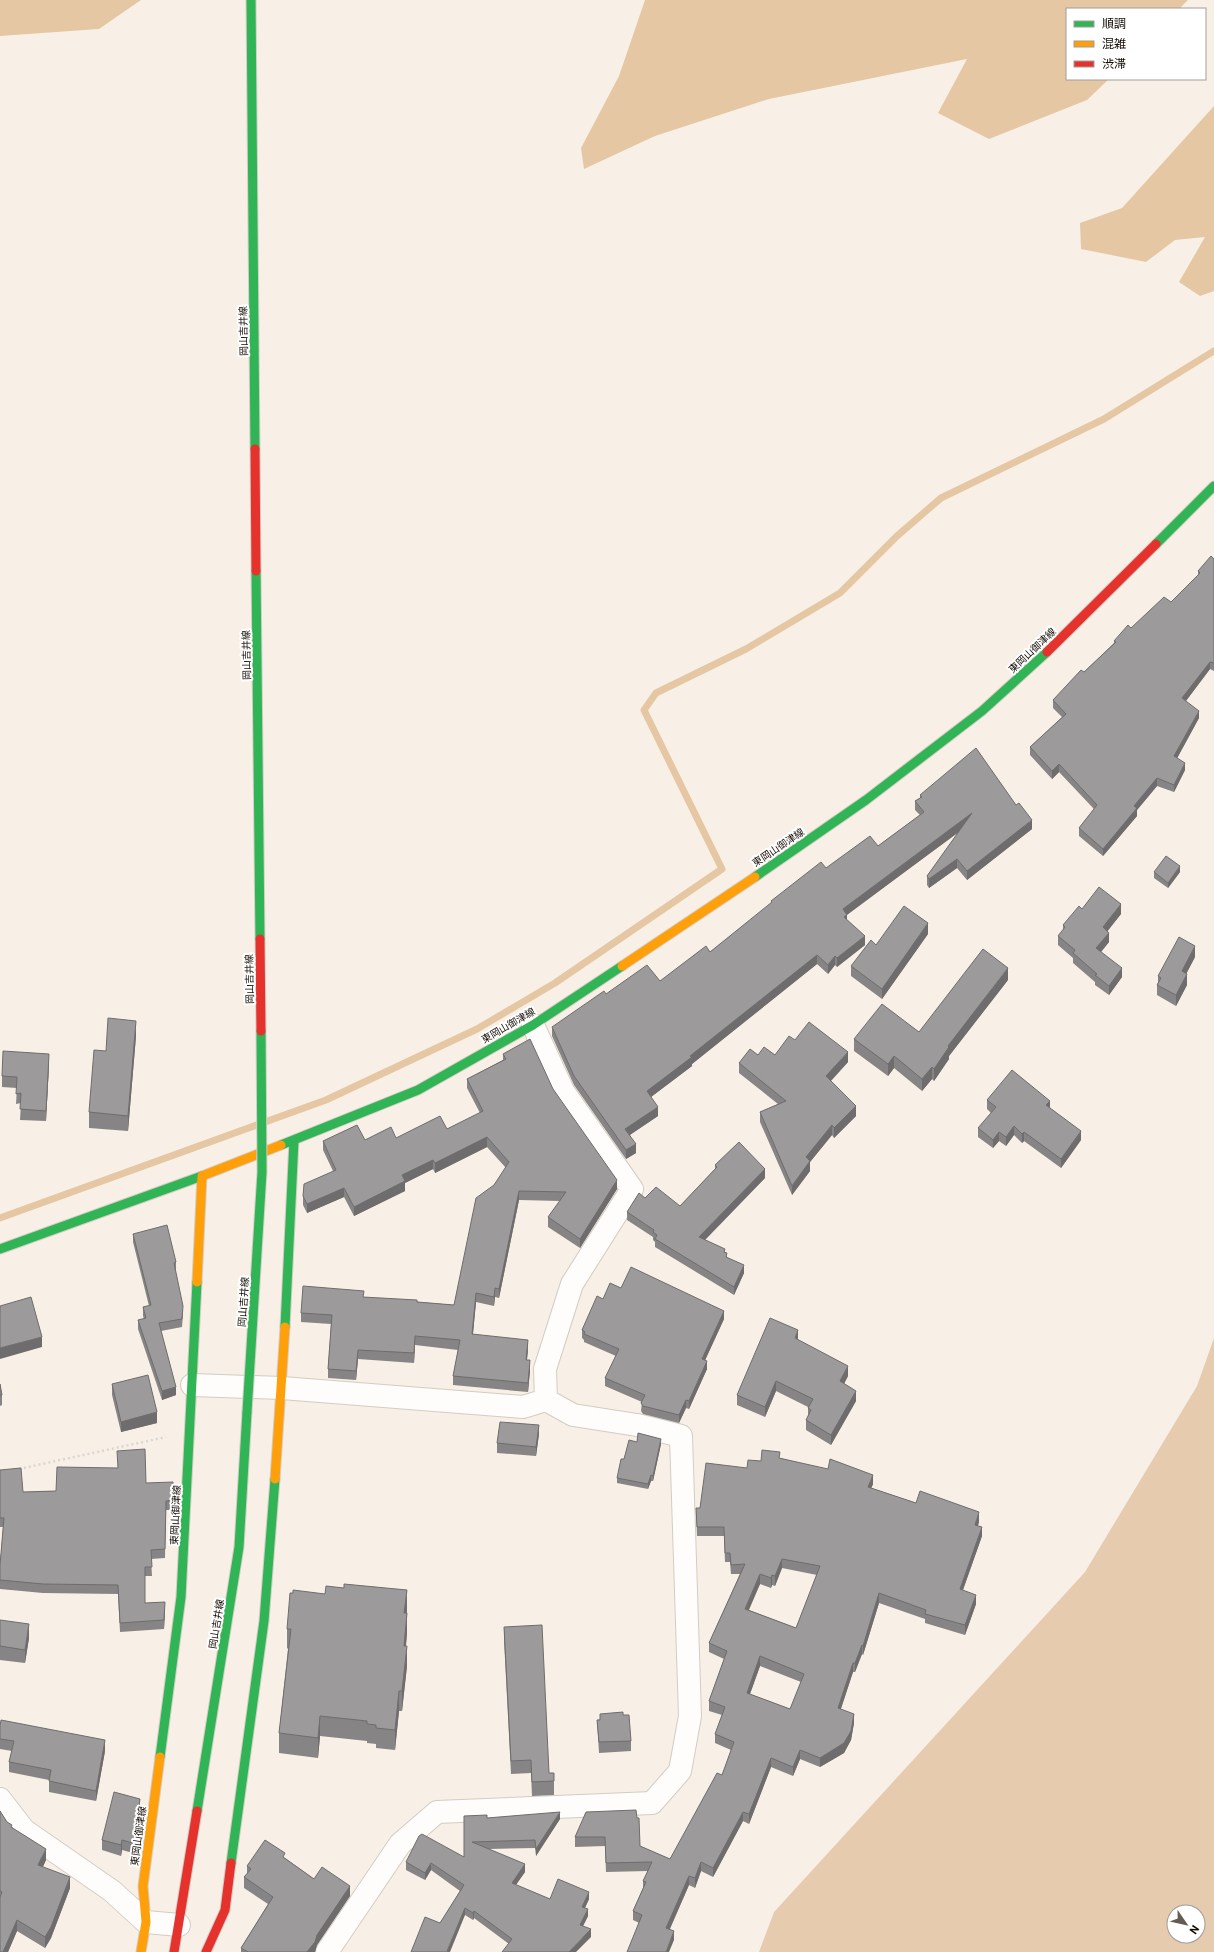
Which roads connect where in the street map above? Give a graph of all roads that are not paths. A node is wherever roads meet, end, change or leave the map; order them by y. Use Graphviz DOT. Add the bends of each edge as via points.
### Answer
graph roads {
  1 [pos="251,0"];
  2 [pos="1214,486"];
  3 [pos="533,1025"];
  4 [pos="294,1140"];
  5 [pos="202,1176"];
  6 [pos="0,1249"];
  7 [pos="192,1385"];
  8 [pos="282,1388"];
  9 [pos="546,1400"];
  10 [pos="0,1799"];
  11 [pos="146,1922"];
  12 [pos="179,1925"];
  13 [pos="141,1952"];
  14 [pos="174,1952"];
  15 [pos="206,1952"];
  16 [pos="327,1952"];
  1 -- 12 [label="main road, 岡山吉井線, bridge" via="262,1172 239,1547"];
  2 -- 3 [label="main road, 東岡山御津線" via="1056,644 982,711 866,800 692,920"];
  3 -- 4 [label="main road, 東岡山御津線" via="418,1090"];
  3 -- 9 [label="street" via="563,1091 632,1189 572,1284 545,1369"];
  4 -- 5 [label="main road, 東岡山御津線"];
  4 -- 8 [label="main road"];
  5 -- 6 [label="main road"];
  5 -- 7 [label="main road, 東岡山御津線"];
  7 -- 8 [label="street"];
  7 -- 11 [label="main road, 東岡山御津線" via="181,1597 143,1886"];
  8 -- 9 [label="street" via="523,1407"];
  8 -- 15 [label="main road" via="264,1621 225,1910"];
  9 -- 16 [label="street" via="573,1415 637,1425 681,1436 690,1716 680,1771 652,1803 437,1812 400,1844"];
  10 -- 11 [label="street" via="24,1830 112,1890"];
  11 -- 12 [label="street"];
  11 -- 13 [label="main road, 東岡山御津線"];
  12 -- 14 [label="main road, 岡山吉井線"];
}
